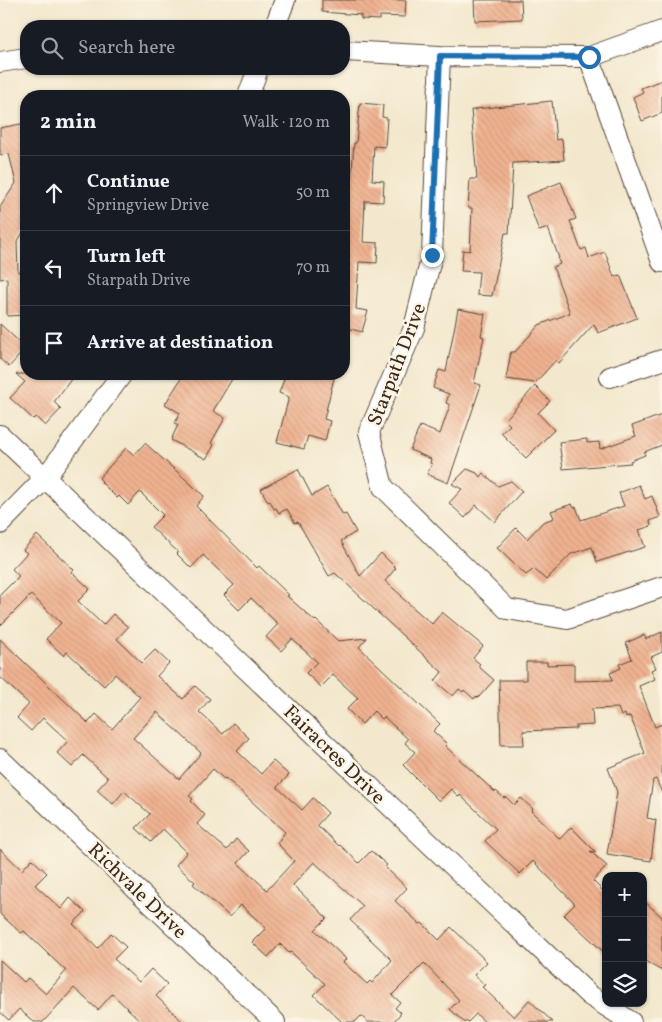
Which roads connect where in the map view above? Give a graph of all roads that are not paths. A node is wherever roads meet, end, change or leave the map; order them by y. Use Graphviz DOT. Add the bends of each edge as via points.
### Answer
graph roads {
  1 [pos="285,0"];
  2 [pos="277,20"];
  3 [pos="662,31"];
  4 [pos="350,52"];
  5 [pos="440,56"];
  6 [pos="589,57"];
  7 [pos="20,59"];
  8 [pos="0,62"];
  9 [pos="256,75"];
  10 [pos="250,90"];
  11 [pos="662,262"];
  12 [pos="662,360"];
  13 [pos="610,377"];
  14 [pos="118,380"];
  15 [pos="0,435"];
  16 [pos="45,478"];
  17 [pos="0,524"];
  18 [pos="662,587"];
  19 [pos="0,759"];
  20 [pos="275,1022"];
  21 [pos="632,1022"];
  1 -- 2 [label="street"];
  3 -- 6 [label="street"];
  4 -- 5 [label="street"];
  5 -- 6 [label="street"];
  5 -- 18 [label="street, Starpath Drive" via="432,255 414,328 369,432 383,487 507,609 567,619"];
  6 -- 11 [label="street"];
  7 -- 8 [label="street"];
  9 -- 10 [label="street"];
  12 -- 13 [label="street"];
  14 -- 16 [label="street"];
  15 -- 16 [label="street, Fairacres Drive"];
  16 -- 17 [label="street"];
  16 -- 21 [label="street, Fairacres Drive" via="589,995"];
  19 -- 20 [label="street, Richvale Drive"];
}
